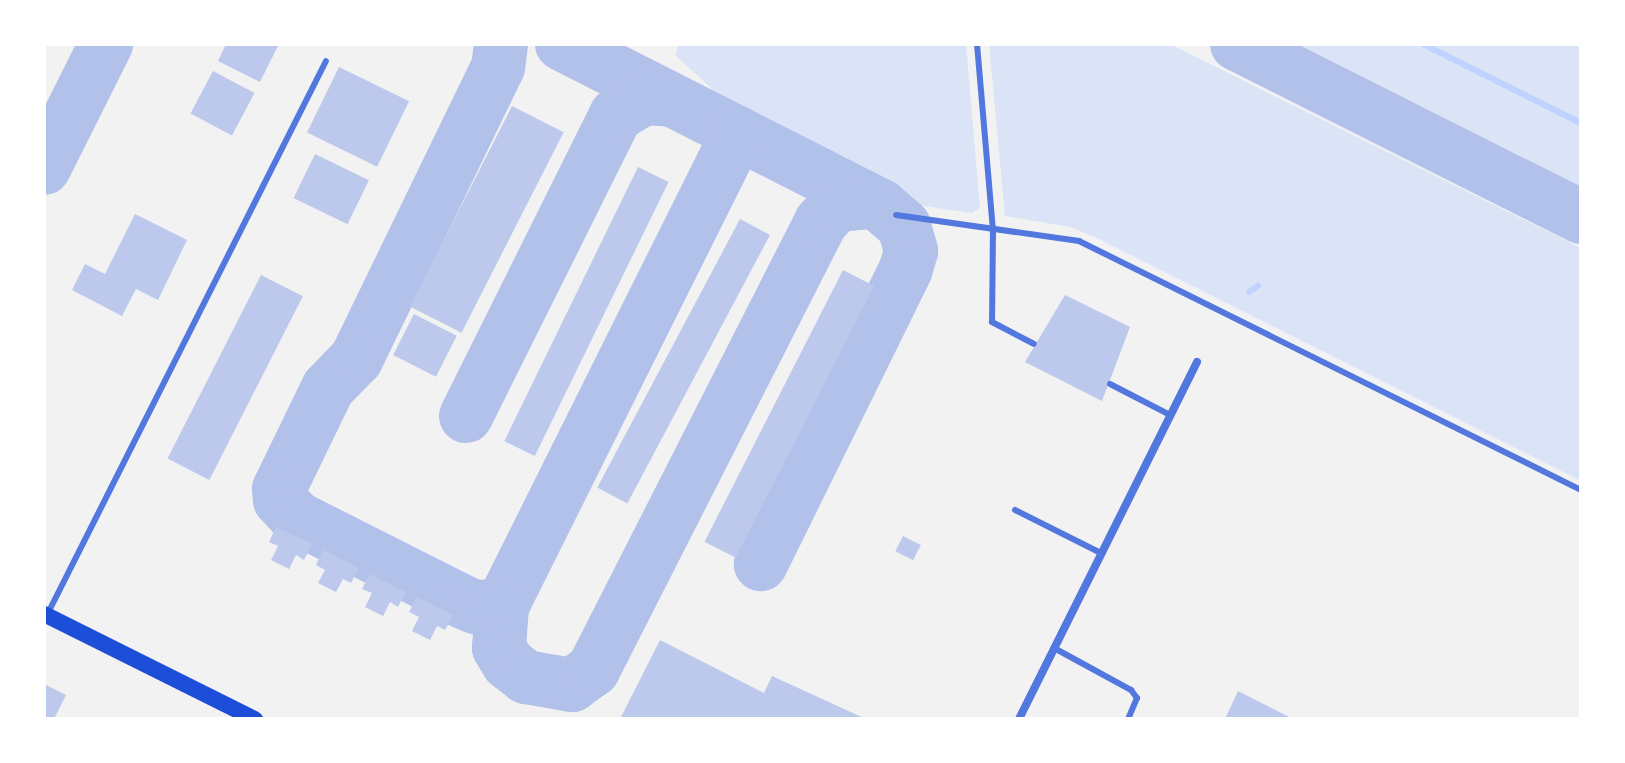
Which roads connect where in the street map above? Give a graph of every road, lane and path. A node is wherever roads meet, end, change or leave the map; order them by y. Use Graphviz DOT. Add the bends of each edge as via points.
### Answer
graph roads {
  1 [pos="977,44"];
  2 [pos="326,61"];
  3 [pos="896,215"];
  4 [pos="993,229"];
  5 [pos="1034,344"];
  6 [pos="1197,362"];
  7 [pos="1110,384"];
  8 [pos="1170,415"];
  9 [pos="1581,490"];
  10 [pos="1015,510"];
  11 [pos="1101,553"];
  12 [pos="45,615"];
  13 [pos="1054,648"];
  14 [pos="255,719"];
  15 [pos="1019,719"];
  16 [pos="1128,719"];
  1 -- 4 [label="lane"];
  2 -- 12 [label="lane"];
  3 -- 4 [label="lane"];
  4 -- 5 [label="lane" via="992,322"];
  4 -- 9 [label="lane" via="1066,238 1095,248"];
  6 -- 8 [label="street"];
  7 -- 8 [label="lane"];
  8 -- 11 [label="street"];
  10 -- 11 [label="lane"];
  11 -- 13 [label="street"];
  12 -- 14 [label="main road"];
  13 -- 15 [label="street"];
  13 -- 16 [label="lane" via="1131,690 1137,698"];
}
